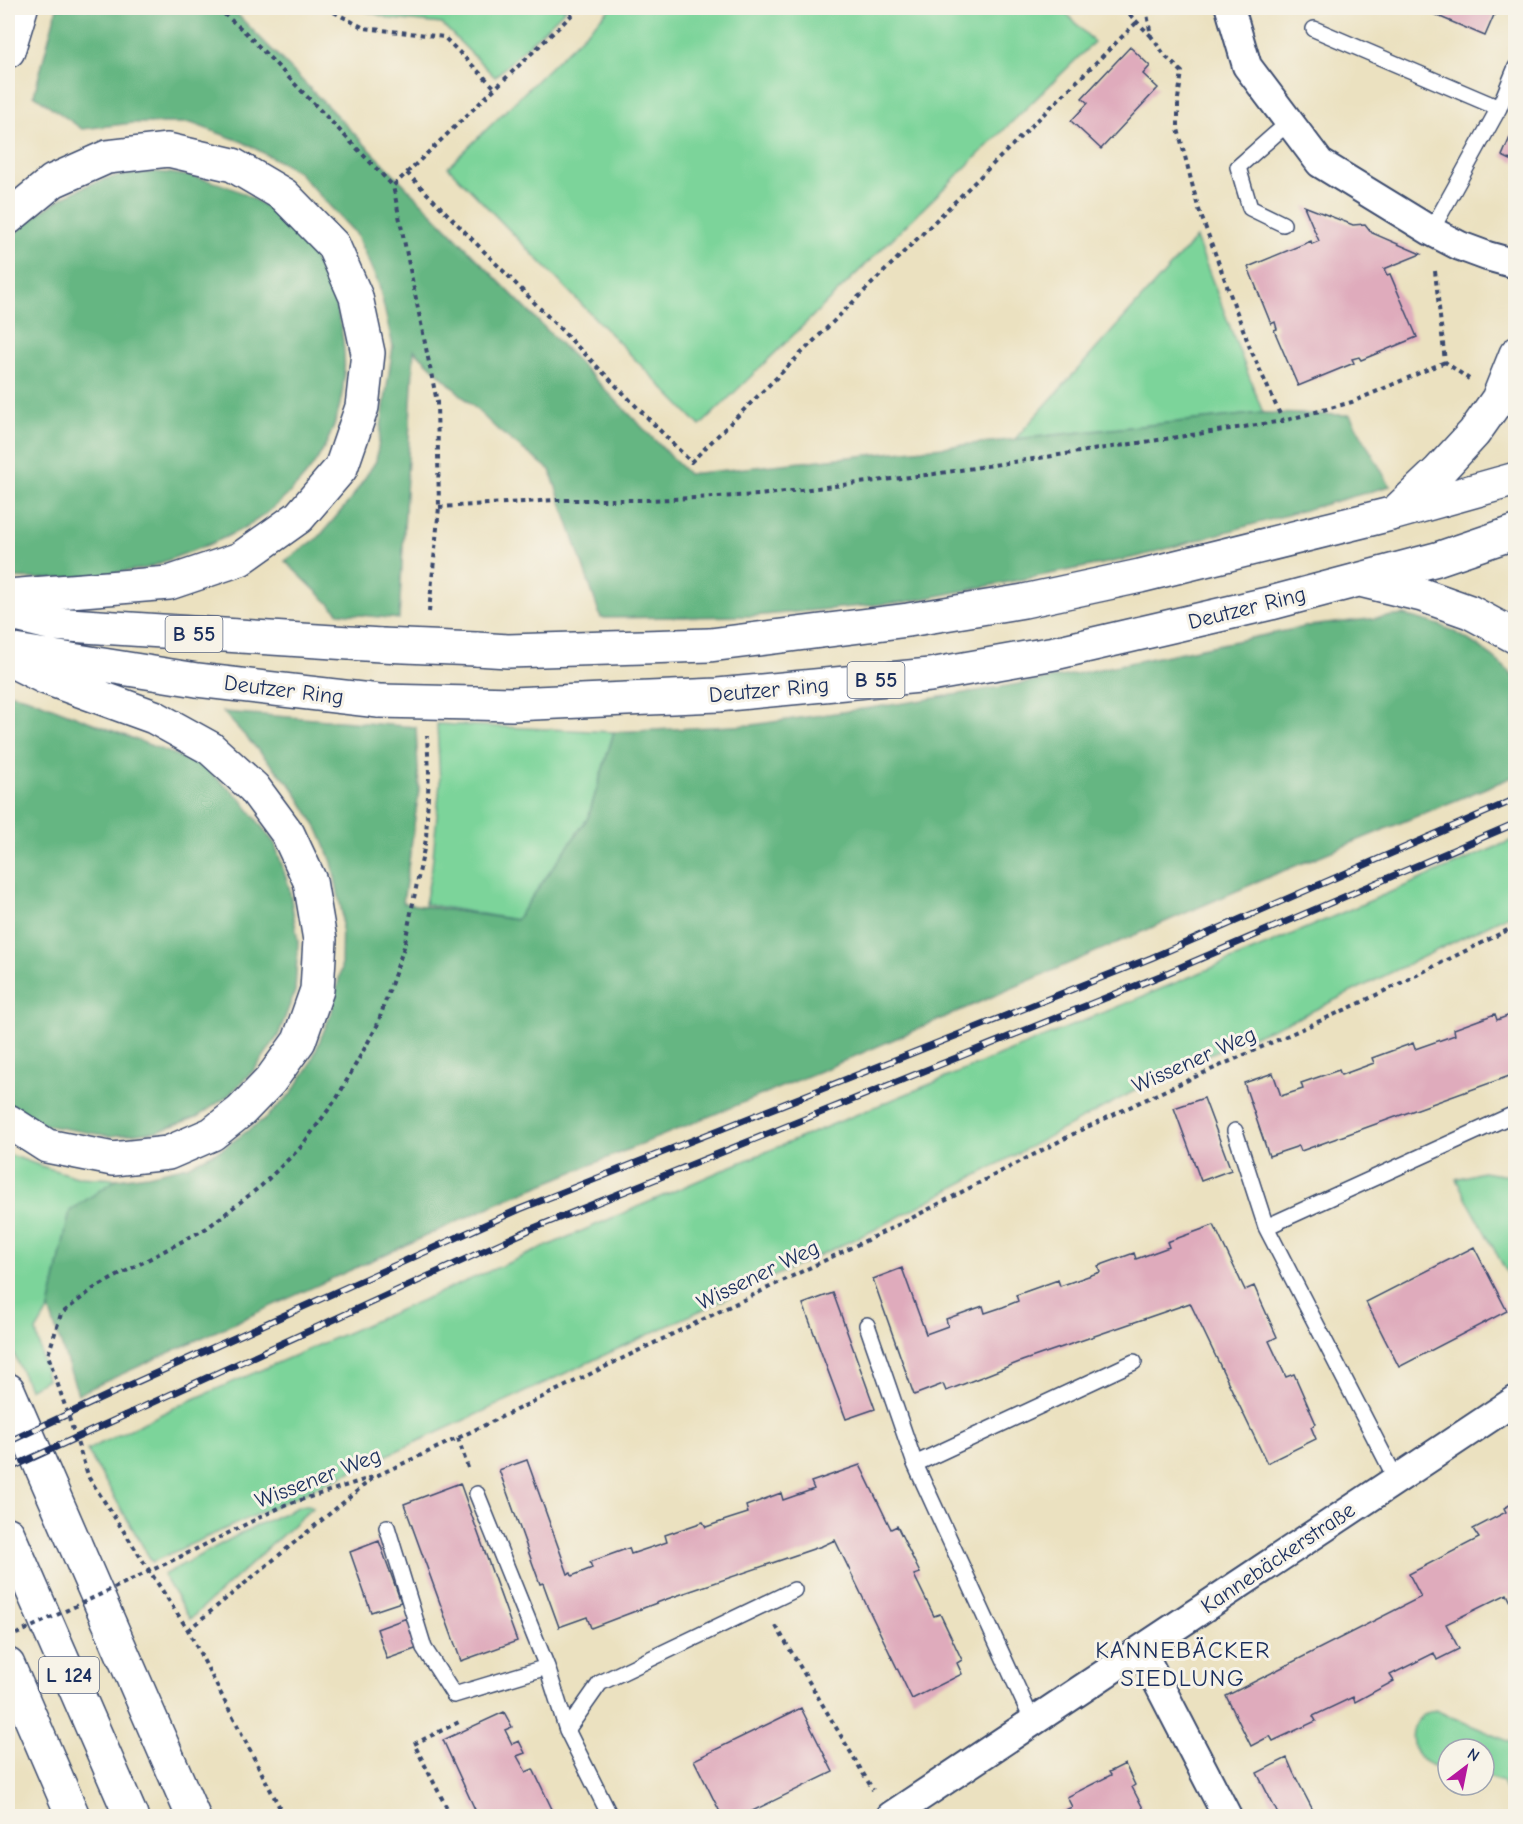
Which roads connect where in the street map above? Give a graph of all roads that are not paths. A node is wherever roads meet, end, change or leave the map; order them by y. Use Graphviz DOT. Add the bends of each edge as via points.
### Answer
graph roads {
  1 [pos="21,8"];
  2 [pos="1230,8"];
  3 [pos="1314,29"];
  4 [pos="8,51"];
  5 [pos="1515,67"];
  6 [pos="1499,108"];
  7 [pos="1289,122"];
  8 [pos="8,218"];
  9 [pos="1283,225"];
  10 [pos="1431,231"];
  11 [pos="1515,264"];
  12 [pos="1515,354"];
  13 [pos="1515,479"];
  14 [pos="1395,513"];
  15 [pos="1515,532"];
  16 [pos="1359,580"];
  17 [pos="8,596"];
  18 [pos="8,613"];
  19 [pos="1515,637"];
  20 [pos="8,650"];
  21 [pos="8,659"];
  22 [pos="1510,1116"];
  23 [pos="8,1121"];
  24 [pos="1235,1131"];
  25 [pos="1266,1227"];
  26 [pos="867,1325"];
  27 [pos="1134,1362"];
  28 [pos="8,1390"];
  29 [pos="1515,1400"];
  30 [pos="915,1464"];
  31 [pos="1396,1479"];
  32 [pos="477,1494"];
  33 [pos="387,1527"];
  34 [pos="8,1534"];
  35 [pos="794,1590"];
  36 [pos="1141,1650"];
  37 [pos="8,1665"];
  38 [pos="547,1666"];
  39 [pos="1033,1722"];
  40 [pos="567,1730"];
  41 [pos="884,1806"];
  42 [pos="73,1816"];
  43 [pos="131,1816"];
  44 [pos="194,1816"];
  45 [pos="610,1816"];
  46 [pos="1227,1816"];
  1 -- 4 [label="highway"];
  2 -- 7 [label="street" via="1247,66"];
  3 -- 6 [label="lane"];
  5 -- 6 [label="lane"];
  6 -- 10 [label="lane"];
  7 -- 9 [label="lane" via="1238,167 1250,208"];
  7 -- 10 [label="street" via="1320,163"];
  8 -- 17 [label="highway" via="53,181 107,157 168,150 233,165 284,195 333,245 356,297 368,353 362,408 341,468 299,517 240,559 169,583"];
  10 -- 11 [label="street" via="1478,253"];
  12 -- 14 [label="highway" via="1498,399 1474,433"];
  13 -- 14 [label="highway, B 55"];
  14 -- 18 [label="highway, B 55, bridge" via="1024,601 710,645 508,651 52,624"];
  15 -- 16 [label="highway, Deutzer Ring / B 55"];
  16 -- 19 [label="highway" via="1422,595 1470,612"];
  16 -- 20 [label="highway, Deutzer Ring / B 55, bridge" via="1055,653 930,675 718,695 512,704 379,701 197,680"];
  21 -- 23 [label="highway" via="44,677 154,717 210,748 254,788 288,834 310,881 320,940 317,990 298,1041 270,1081 212,1134 168,1153 113,1159 47,1146"];
  22 -- 25 [label="lane"];
  24 -- 25 [label="lane"];
  25 -- 31 [label="lane"];
  26 -- 30 [label="lane"];
  27 -- 30 [label="lane"];
  28 -- 44 [label="highway"];
  29 -- 31 [label="street, Kannebäckerstraße"];
  30 -- 39 [label="lane"];
  31 -- 36 [label="street, Kannebäckerstraße"];
  32 -- 38 [label="lane"];
  33 -- 38 [label="lane" via="424,1648 454,1695"];
  34 -- 43 [label="highway, L 124"];
  35 -- 40 [label="lane" via="600,1683"];
  36 -- 39 [label="street, Kannebäckerstraße"];
  36 -- 46 [label="street"];
  37 -- 42 [label="highway, L 124"];
  38 -- 40 [label="lane"];
  39 -- 41 [label="street, Kannebäckerstraße"];
  40 -- 45 [label="lane"];
}
